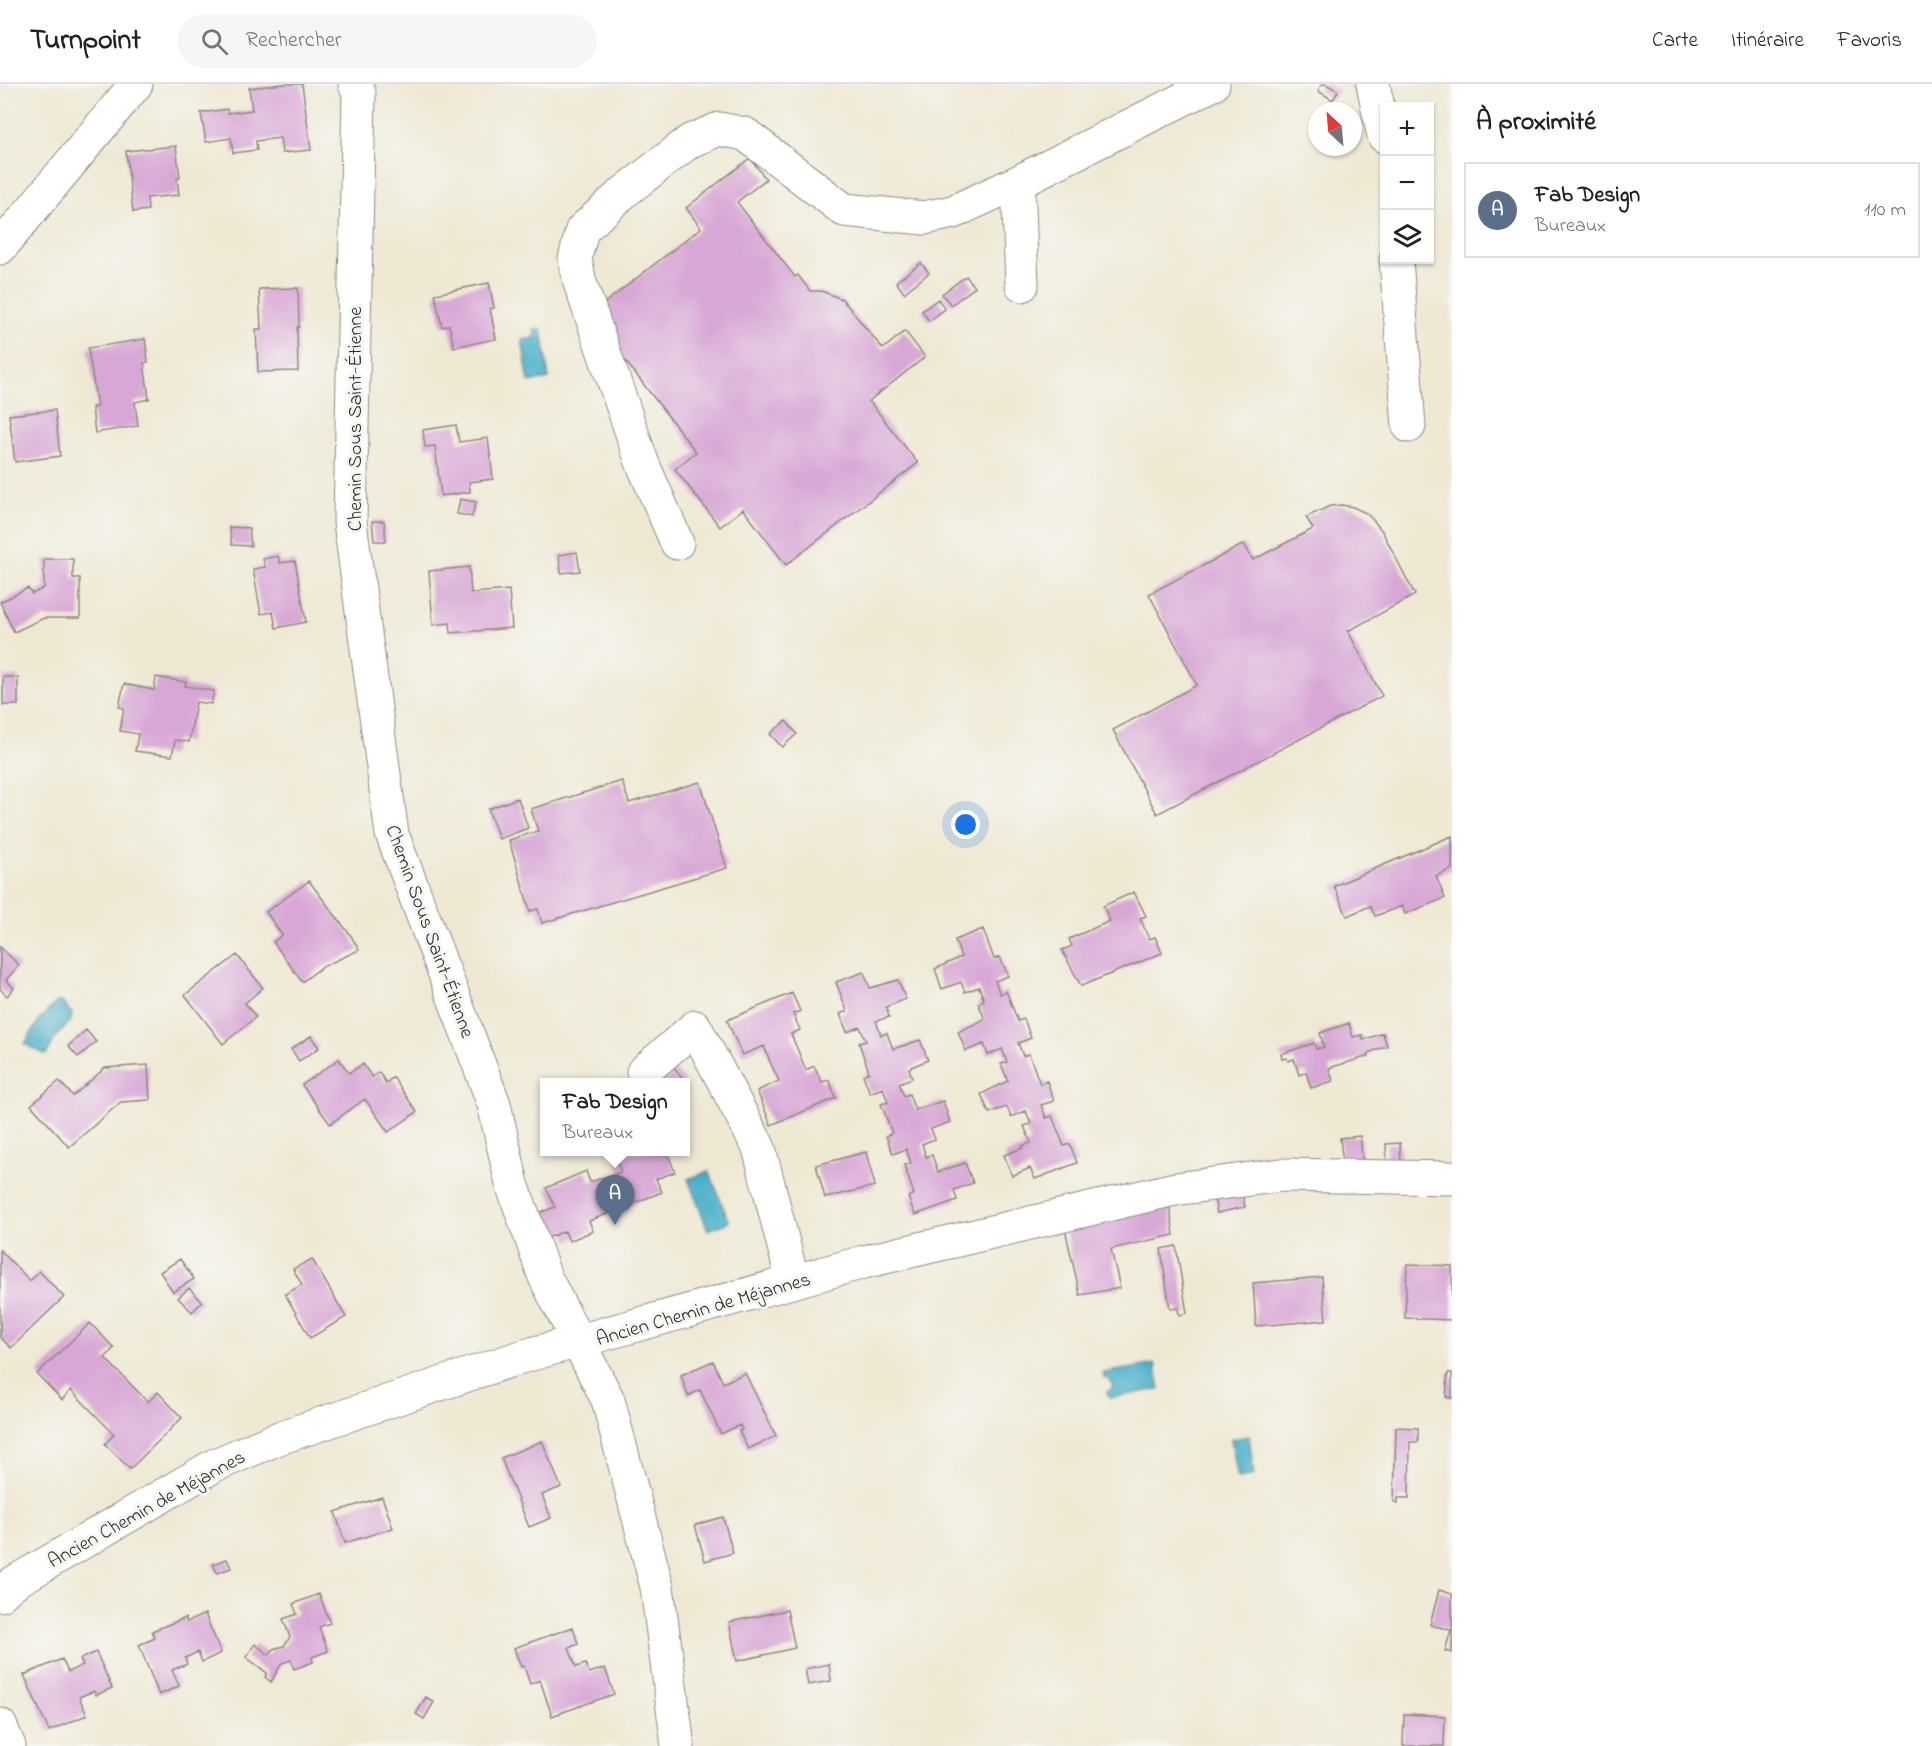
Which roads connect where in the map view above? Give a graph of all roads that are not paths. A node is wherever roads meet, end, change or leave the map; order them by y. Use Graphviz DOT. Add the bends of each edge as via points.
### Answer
graph roads {
  1 [pos="136,84"];
  2 [pos="356,84"];
  3 [pos="1213,84"];
  4 [pos="1373,84"];
  5 [pos="1380,117"];
  6 [pos="1018,182"];
  7 [pos="0,248"];
  8 [pos="1396,264"];
  9 [pos="1022,285"];
  10 [pos="1409,426"];
  11 [pos="677,543"];
  12 [pos="643,1072"];
  13 [pos="1452,1178"];
  14 [pos="793,1282"];
  15 [pos="578,1343"];
  16 [pos="0,1595"];
  17 [pos="0,1725"];
  18 [pos="9,1746"];
  19 [pos="678,1746"];
  1 -- 7 [label="street"];
  2 -- 15 [label="street, Chemin Sous Saint-Étienne" via="359,93 350,522 392,834 494,1104 512,1184 545,1277"];
  3 -- 6 [label="street"];
  4 -- 5 [label="street"];
  6 -- 9 [label="street"];
  6 -- 11 [label="street" via="953,212 924,218 844,210 745,134 719,129 690,141 622,193 582,230 575,259 580,283 642,462"];
  8 -- 10 [label="street"];
  12 -- 14 [label="street" via="695,1028 759,1148"];
  13 -- 14 [label="street, Ancien Chemin de Méjannes" via="1281,1175 1175,1189"];
  14 -- 15 [label="street, Ancien Chemin de Méjannes"];
  15 -- 16 [label="street, Ancien Chemin de Méjannes" via="521,1357 279,1438 214,1465 13,1583"];
  15 -- 19 [label="street, Chemin Sous Saint-Étienne" via="608,1400 657,1587"];
  17 -- 18 [label="street"];
}
